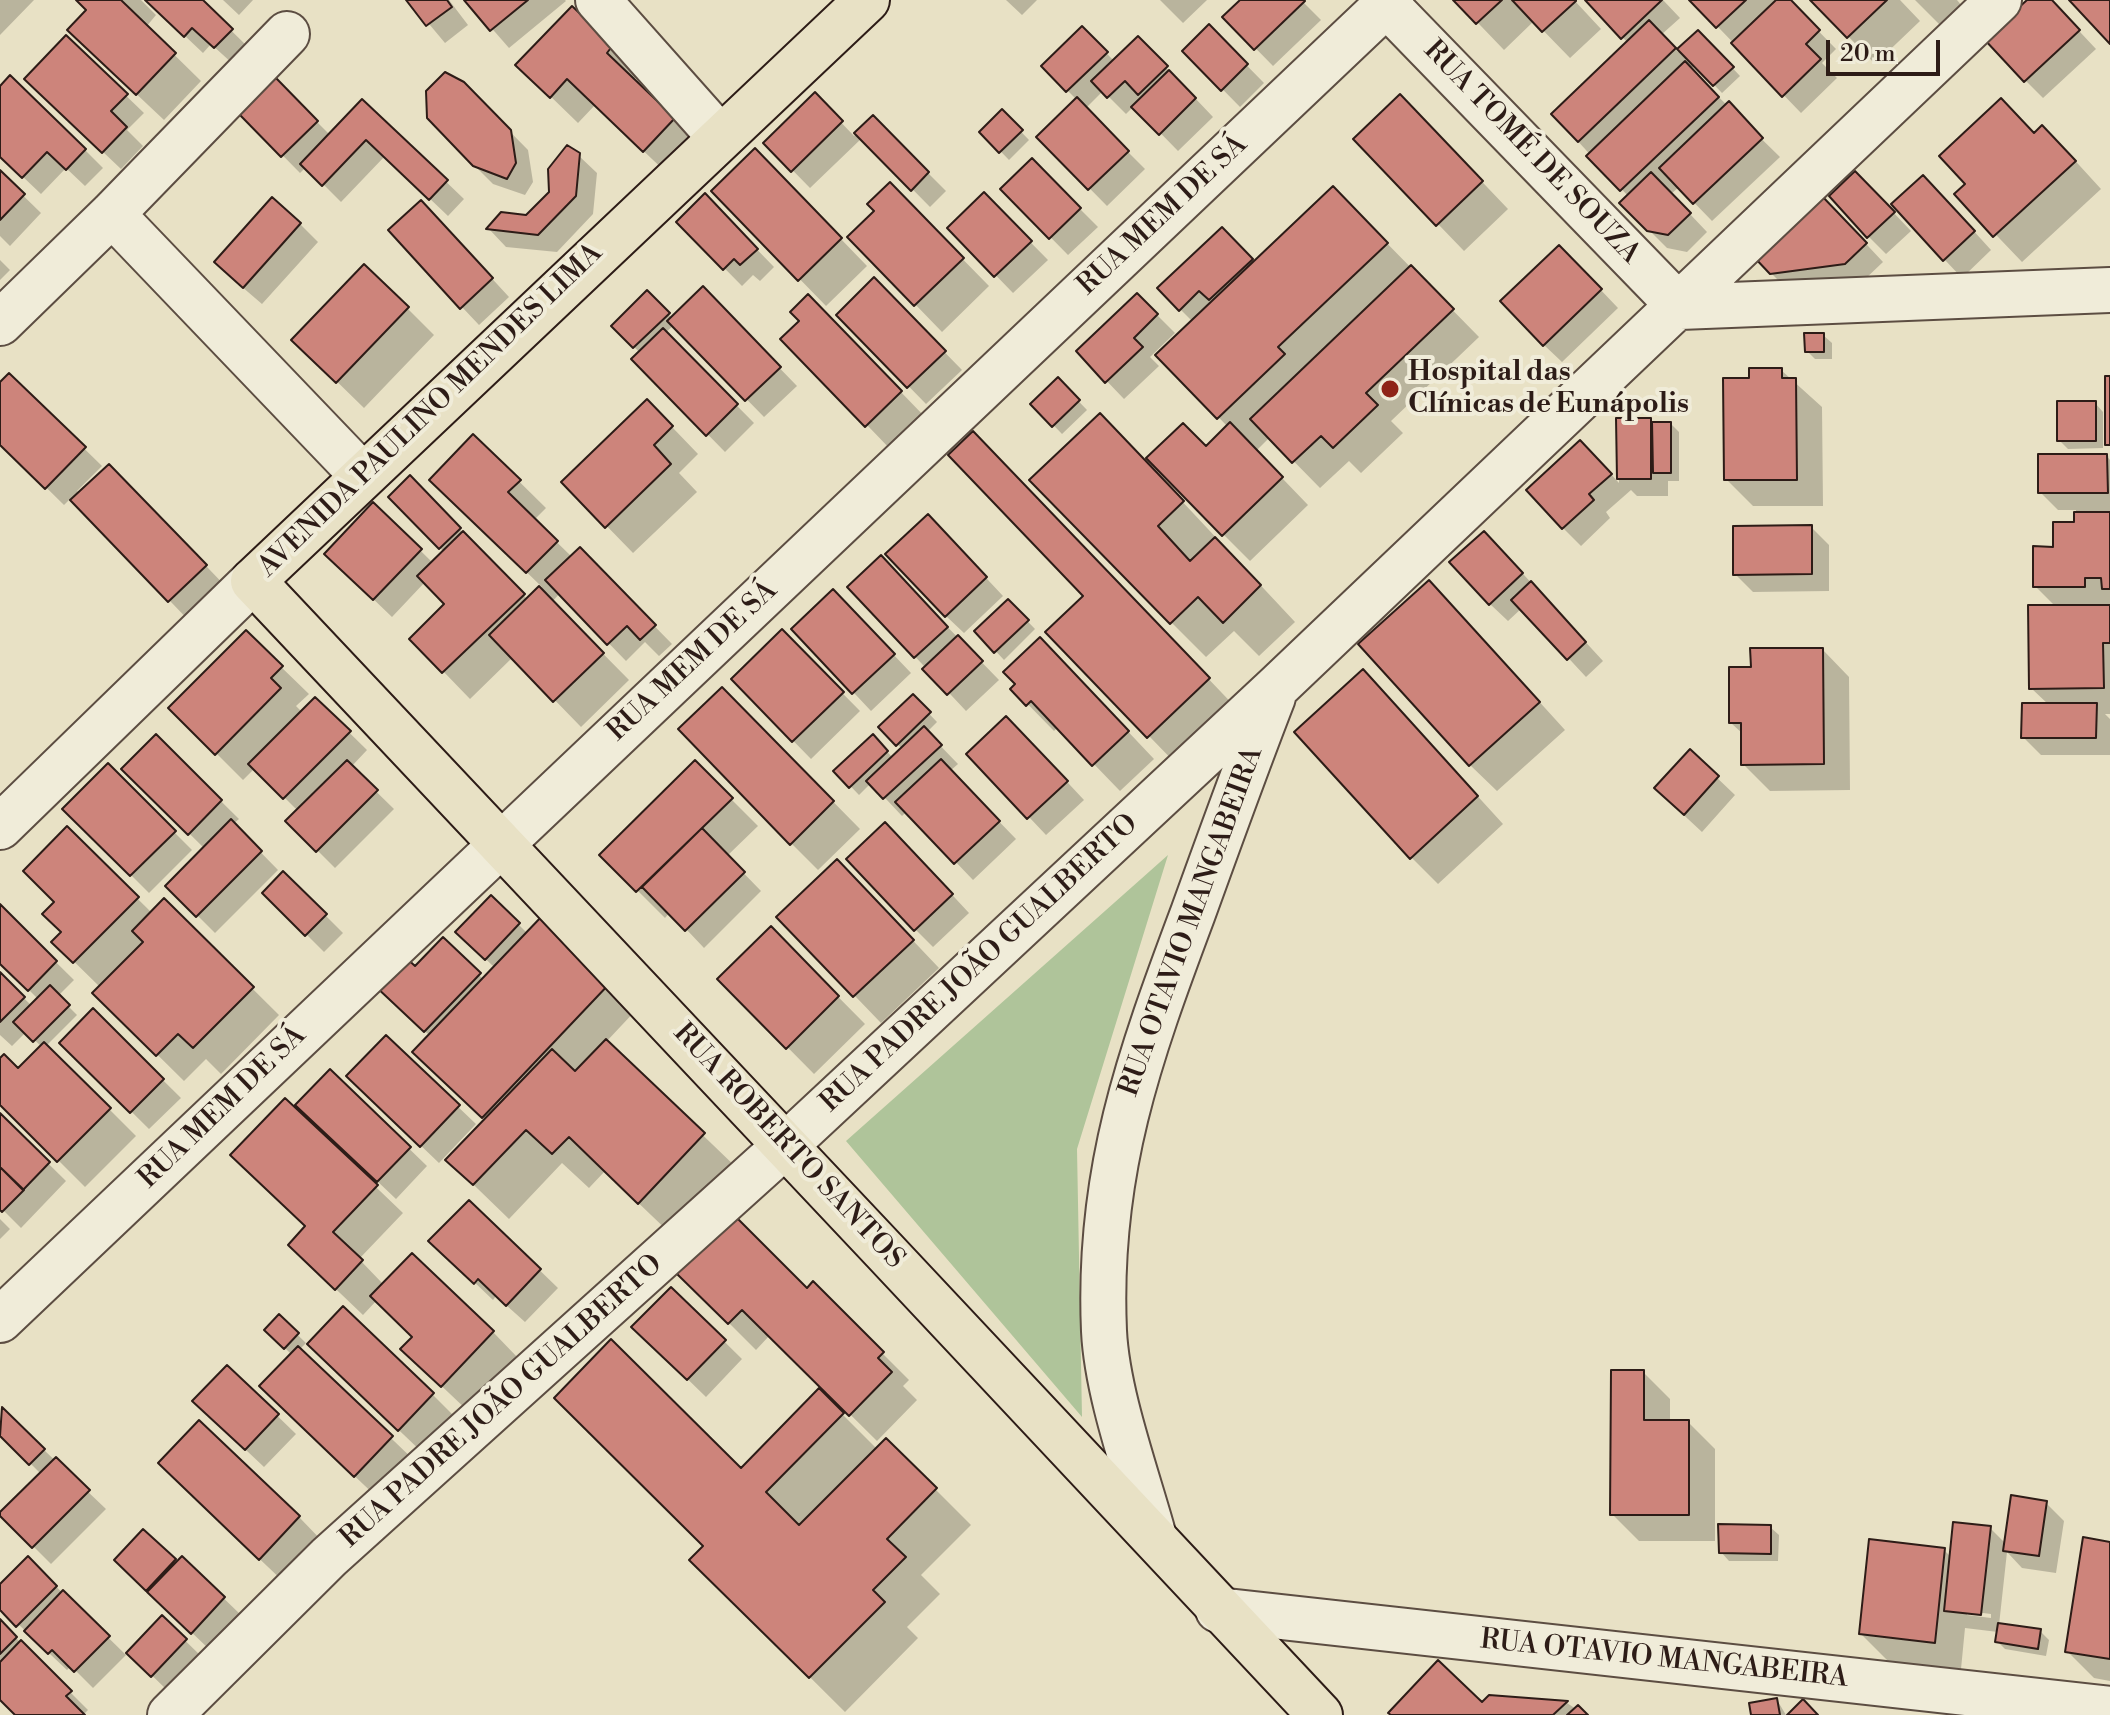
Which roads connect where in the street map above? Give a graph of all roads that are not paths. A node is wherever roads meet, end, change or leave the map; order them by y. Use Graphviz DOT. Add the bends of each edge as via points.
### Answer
graph roads {
  1 [pos="598,0"];
  2 [pos="867,0"];
  3 [pos="1999,0"];
  4 [pos="1387,2"];
  5 [pos="287,34"];
  6 [pos="719,136"];
  7 [pos="112,214"];
  8 [pos="2110,290"];
  9 [pos="1680,307"];
  10 [pos="0,323"];
  11 [pos="363,476"];
  12 [pos="253,581"];
  13 [pos="1277,687"];
  14 [pos="0,827"];
  15 [pos="501,844"];
  16 [pos="787,1144"];
  17 [pos="0,1320"];
  18 [pos="1154,1537"];
  19 [pos="1218,1610"];
  20 [pos="2110,1709"];
  21 [pos="170,1715"];
  22 [pos="1320,1715"];
  1 -- 6 [label="street"];
  2 -- 6 [label="main road, AVENIDA PAULINO MENDES LIMA"];
  3 -- 9 [label="street, RUA PADRE JOÃO GUALBERTO"];
  4 -- 9 [label="street, RUA TOMÉ DE SOUZA"];
  4 -- 15 [label="street, RUA MEM DE SÁ"];
  5 -- 7 [label="street"];
  6 -- 11 [label="main road, AVENIDA PAULINO MENDES LIMA"];
  7 -- 10 [label="street"];
  7 -- 11 [label="street"];
  8 -- 9 [label="street"];
  9 -- 13 [label="street, RUA PADRE JOÃO GUALBERTO"];
  11 -- 12 [label="main road, AVENIDA PAULINO MENDES LIMA"];
  12 -- 14 [label="street, AVENIDA PAULINO MENDES LIMA"];
  12 -- 15 [label="main road, RUA ROBERTO SANTOS"];
  13 -- 16 [label="street, RUA PADRE JOÃO GUALBERTO"];
  13 -- 18 [label="street, RUA OTAVIO MANGABEIRA" via="1152,1021 1127,1104 1108,1199 1104,1334"];
  15 -- 16 [label="main road, RUA ROBERTO SANTOS"];
  15 -- 17 [label="street, RUA MEM DE SÁ"];
  16 -- 18 [label="main road, RUA ROBERTO SANTOS"];
  16 -- 21 [label="street, RUA PADRE JOÃO GUALBERTO" via="329,1557"];
  18 -- 19 [label="main road, RUA ROBERTO SANTOS"];
  19 -- 20 [label="street, RUA OTAVIO MANGABEIRA"];
  19 -- 22 [label="main road, RUA ROBERTO SANTOS"];
}
